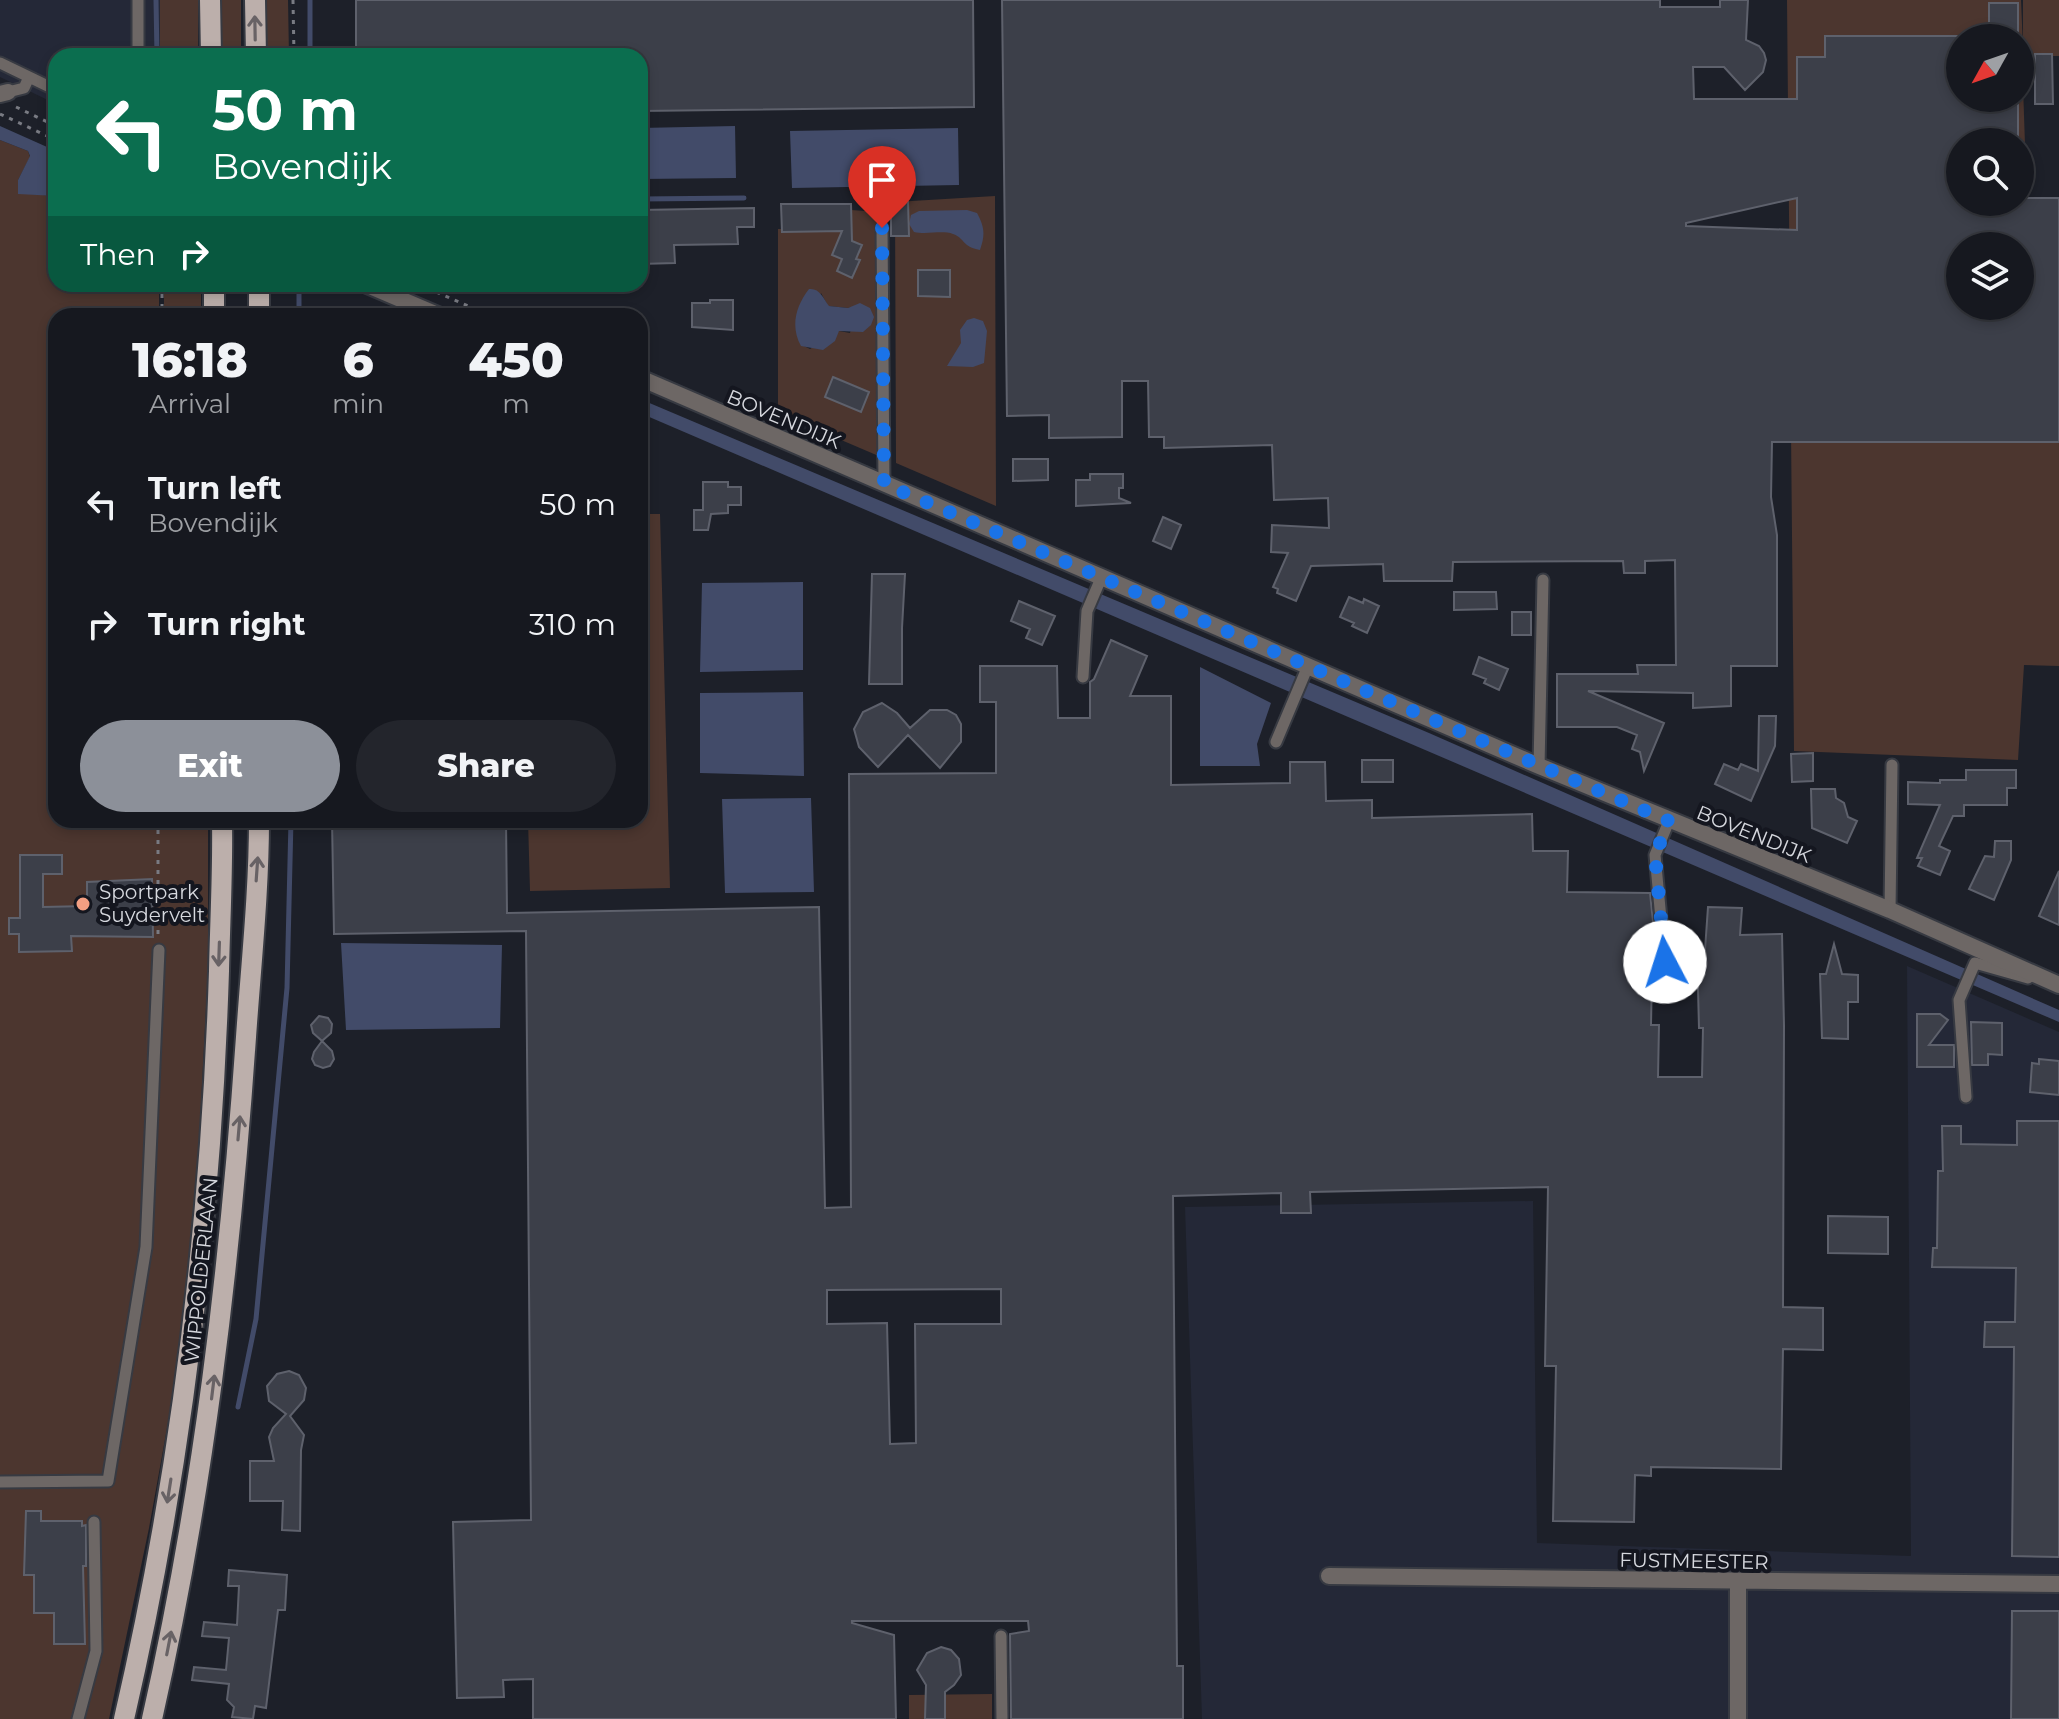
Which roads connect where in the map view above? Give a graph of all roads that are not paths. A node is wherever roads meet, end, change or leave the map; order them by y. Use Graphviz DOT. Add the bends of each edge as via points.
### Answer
graph roads {
  1 [pos="138,0"];
  2 [pos="210,0"];
  3 [pos="255,0"];
  4 [pos="138,48"];
  5 [pos="211,48"];
  6 [pos="256,48"];
  7 [pos="0,63"];
  8 [pos="29,77"];
  9 [pos="48,86"];
  10 [pos="6,97"];
  11 [pos="882,228"];
  12 [pos="384,292"];
  13 [pos="421,308"];
  14 [pos="648,381"];
  15 [pos="884,484"];
  16 [pos="1543,580"];
  17 [pos="1099,581"];
  18 [pos="1306,670"];
  19 [pos="1083,677"];
  20 [pos="1276,742"];
  21 [pos="1892,765"];
  22 [pos="1539,766"];
  23 [pos="1667,825"];
  24 [pos="222,828"];
  25 [pos="258,828"];
  26 [pos="1890,910"];
  27 [pos="159,950"];
  28 [pos="1665,962"];
  29 [pos="2059,986"];
  30 [pos="1966,1097"];
  31 [pos="0,1482"];
  32 [pos="94,1522"];
  33 [pos="1329,1576"];
  34 [pos="1738,1582"];
  35 [pos="2059,1584"];
  36 [pos="1001,1636"];
  37 [pos="78,1719"];
  38 [pos="124,1719"];
  39 [pos="152,1719"];
  40 [pos="1002,1719"];
  41 [pos="1738,1719"];
  1 -- 4 [label="lane"];
  2 -- 5 [label="main road"];
  6 -- 3 [label="main road, one-way"];
  7 -- 8 [label="lane"];
  8 -- 9 [label="lane"];
  8 -- 10 [label="lane" via="24,88"];
  11 -- 15 [label="lane"];
  12 -- 13 [label="street"];
  14 -- 15 [label="street, BOVENDIJK"];
  15 -- 17 [label="street, BOVENDIJK"];
  16 -- 22 [label="lane"];
  17 -- 18 [label="street, BOVENDIJK"];
  17 -- 19 [label="lane" via="1087,611"];
  18 -- 20 [label="lane"];
  18 -- 22 [label="street, BOVENDIJK"];
  21 -- 26 [label="lane"];
  22 -- 23 [label="street, BOVENDIJK"];
  23 -- 26 [label="street, BOVENDIJK"];
  23 -- 28 [label="lane" via="1655,855"];
  24 -- 38 [label="main road, WIPPOLDERLAAN, one-way" via="215,1082 200,1268 167,1509"];
  39 -- 25 [label="main road, WIPPOLDERLAAN, one-way" via="211,1401 233,1206"];
  26 -- 29 [label="street, BOVENDIJK"];
  27 -- 31 [label="lane" via="146,1247 108,1481"];
  29 -- 30 [label="lane" via="1975,963 1959,1000"];
  32 -- 37 [label="lane" via="96,1651"];
  33 -- 34 [label="street, FUSTMEESTER"];
  34 -- 35 [label="street, FUSTMEESTER"];
  34 -- 41 [label="street"];
  36 -- 40 [label="lane"];
}
